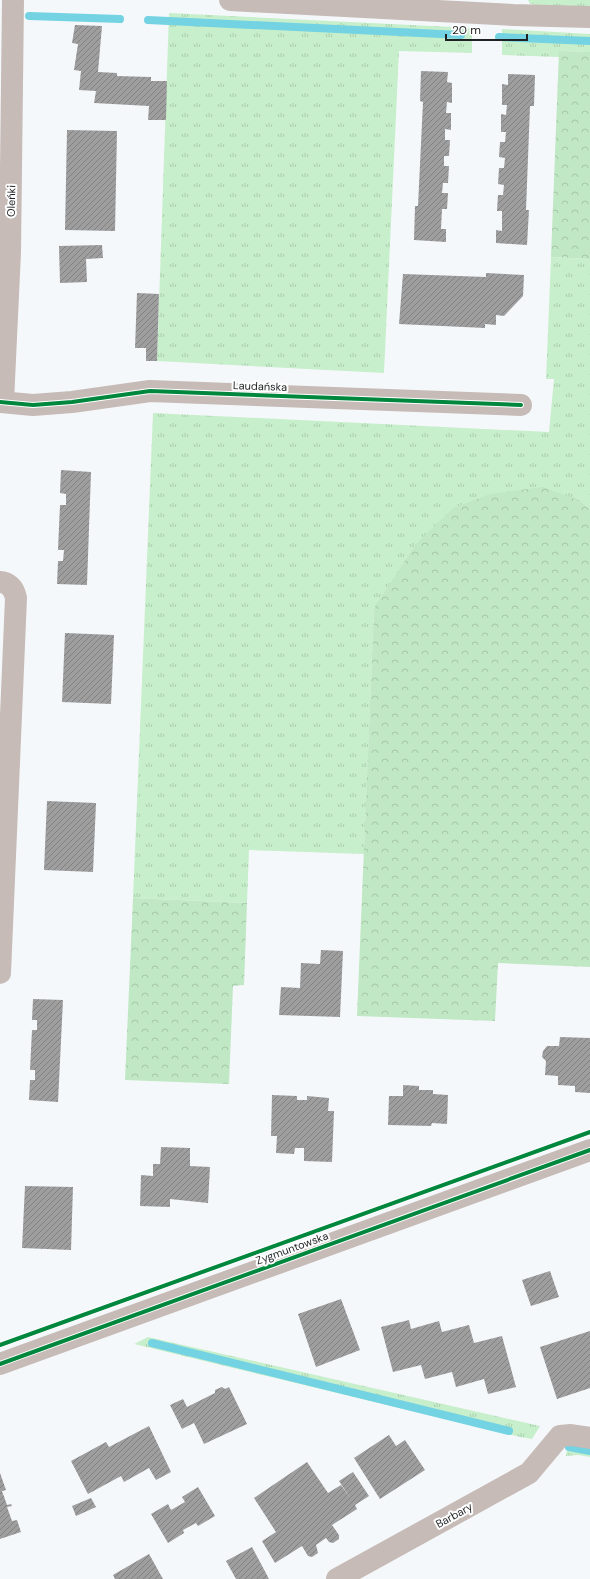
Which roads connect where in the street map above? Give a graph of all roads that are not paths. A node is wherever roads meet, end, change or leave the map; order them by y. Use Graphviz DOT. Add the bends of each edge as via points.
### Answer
graph roads {
  1 [pos="13,0"];
  2 [pos="230,0"];
  3 [pos="513,7"];
  4 [pos="590,17"];
  5 [pos="1,402"];
  6 [pos="521,405"];
  7 [pos="0,582"];
  8 [pos="0,973"];
  9 [pos="590,1150"];
  10 [pos="0,1364"];
  11 [pos="590,1438"];
  12 [pos="337,1579"];
  1 -- 5 [label="street, Oleńki" via="10,252"];
  2 -- 3 [label="street"];
  3 -- 4 [label="street"];
  5 -- 6 [label="street, Laudańska" via="33,405 150,391"];
  7 -- 8 [label="street" via="10,585 16,598"];
  9 -- 10 [label="street, Zygmuntowska"];
  11 -- 12 [label="street, Barbary" via="560,1436 529,1474"];
}
